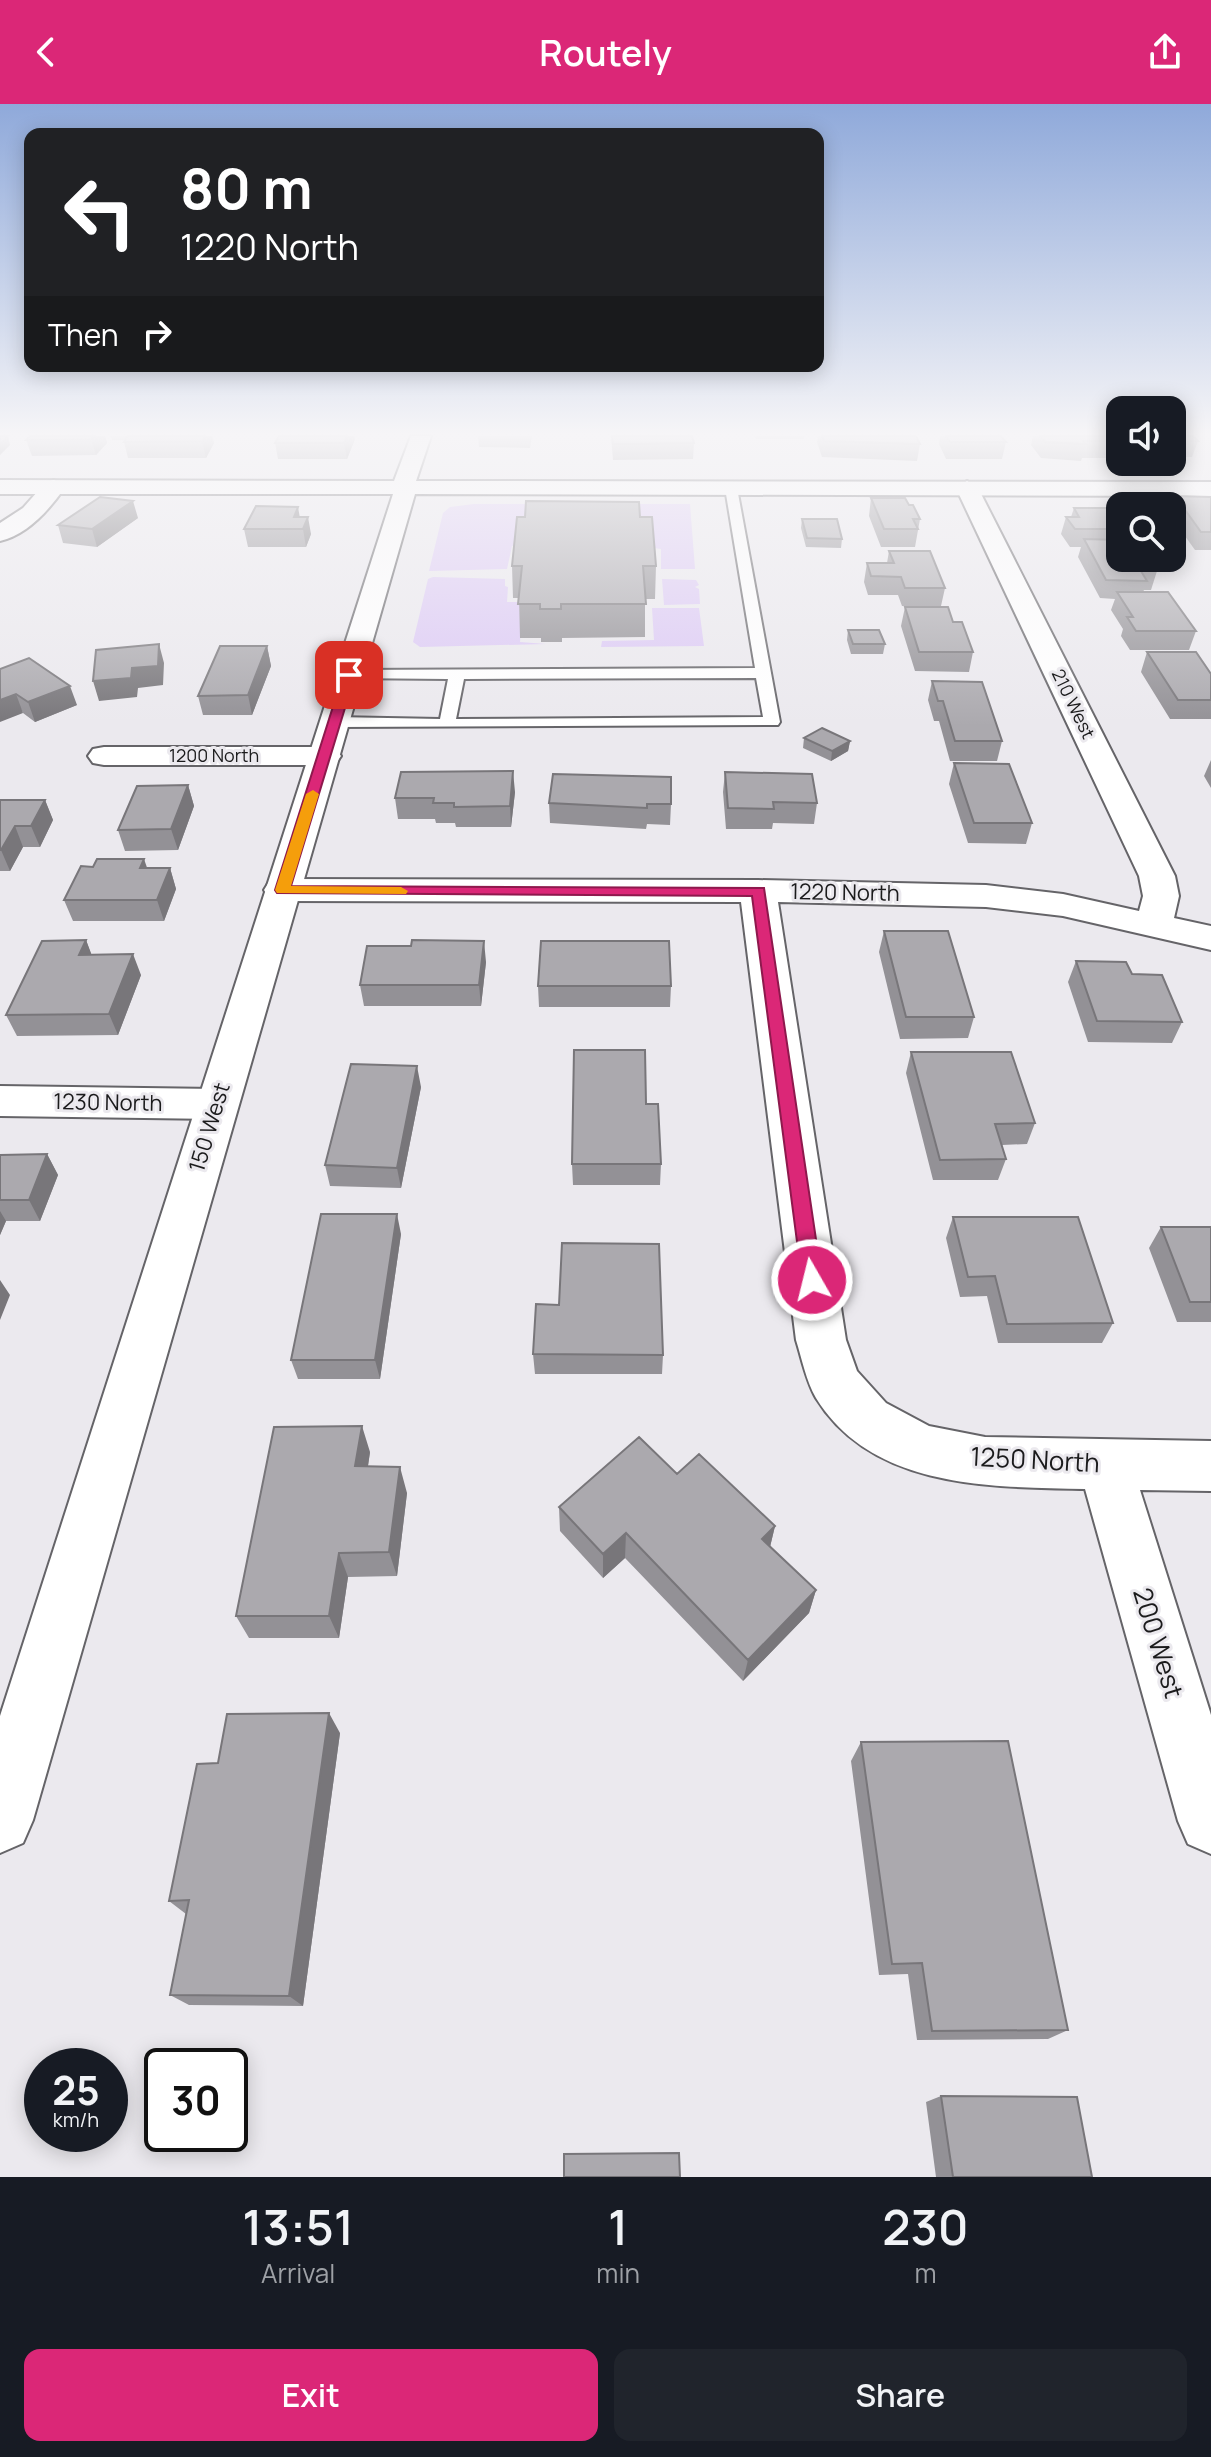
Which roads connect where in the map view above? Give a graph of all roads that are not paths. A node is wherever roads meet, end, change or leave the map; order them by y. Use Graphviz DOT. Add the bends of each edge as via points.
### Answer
graph roads {
  1 [pos="394,533"];
  2 [pos="739,533"];
  3 [pos="989,533"];
  4 [pos="764,673"];
  5 [pos="349,675"];
  6 [pos="457,675"];
  7 [pos="447,724"];
  8 [pos="330,739"];
  9 [pos="104,756"];
  10 [pos="282,890"];
  11 [pos="758,891"];
  12 [pos="1154,923"];
  13 [pos="1211,938"];
  14 [pos="0,1101"];
  15 [pos="216,1104"];
  16 [pos="1105,1464"];
  17 [pos="1211,1466"];
  18 [pos="0,1820"];
  19 [pos="1211,1821"];
  1 -- 5 [label="street, 150 West"];
  2 -- 4 [label="lane"];
  3 -- 12 [label="street, 210 West" via="1157,876 1161,896"];
  4 -- 6 [label="lane"];
  4 -- 7 [label="lane" via="772,722"];
  5 -- 6 [label="lane"];
  5 -- 8 [label="street, 150 West"];
  6 -- 7 [label="lane"];
  7 -- 8 [label="lane"];
  8 -- 9 [label="street, 1200 North"];
  8 -- 10 [label="street, 150 West"];
  10 -- 11 [label="street, 1220 North"];
  10 -- 15 [label="street, 150 West"];
  11 -- 12 [label="street, 1220 North" via="986,896"];
  11 -- 16 [label="street, 1250 North" via="821,1340 835,1383 867,1420 920,1449 985,1462"];
  12 -- 13 [label="street, 1220 North"];
  14 -- 15 [label="street, 1230 North"];
  15 -- 18 [label="street, 150 West"];
  16 -- 17 [label="street, 1250 North"];
  16 -- 19 [label="street, 200 West"];
}
